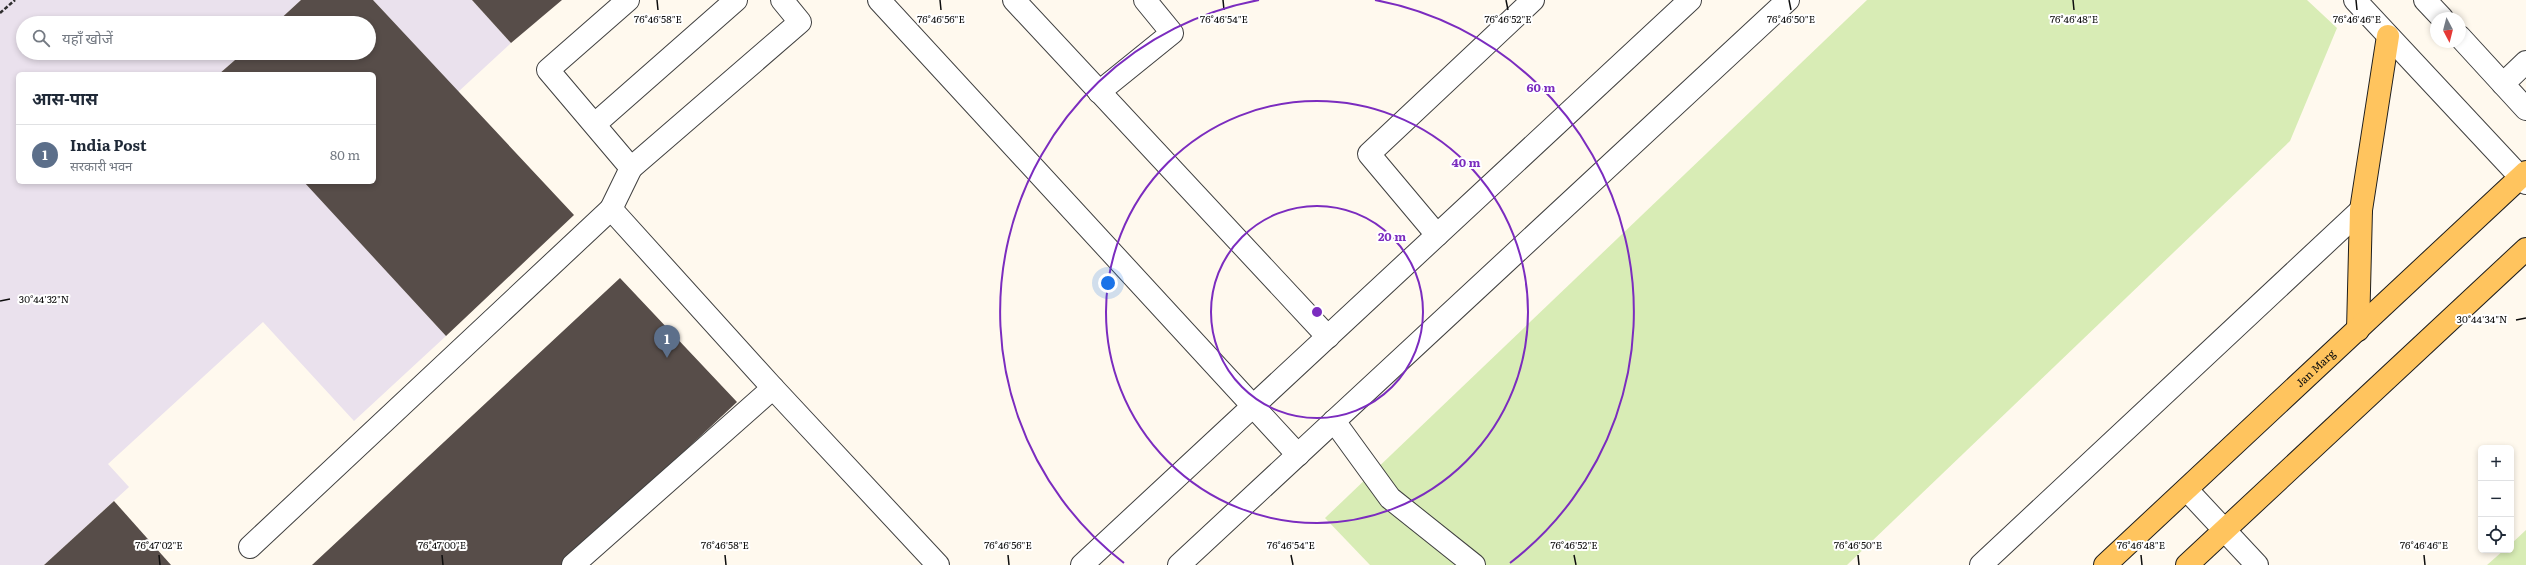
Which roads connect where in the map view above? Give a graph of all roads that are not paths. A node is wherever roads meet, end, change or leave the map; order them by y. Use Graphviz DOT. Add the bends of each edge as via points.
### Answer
graph roads {
  1 [pos="628,0"];
  2 [pos="736,0"];
  3 [pos="782,0"];
  4 [pos="879,0"];
  5 [pos="1014,0"];
  6 [pos="1146,0"];
  7 [pos="1533,0"];
  8 [pos="1690,0"];
  9 [pos="1788,0"];
  10 [pos="2355,0"];
  11 [pos="2425,0"];
  12 [pos="2436,12"];
  13 [pos="2388,36"];
  14 [pos="2466,44"];
  15 [pos="2526,62"];
  16 [pos="2503,84"];
  17 [pos="1099,92"];
  18 [pos="2526,109"];
  19 [pos="594,124"];
  20 [pos="630,168"];
  21 [pos="2524,177"];
  22 [pos="611,209"];
  23 [pos="2361,210"];
  24 [pos="1437,235"];
  25 [pos="2526,249"];
  26 [pos="2358,330"];
  27 [pos="1328,337"];
  28 [pos="773,388"];
  29 [pos="1253,406"];
  30 [pos="1334,421"];
  31 [pos="1298,455"];
  32 [pos="2187,490"];
  33 [pos="2224,530"];
  34 [pos="250,547"];
  35 [pos="574,565"];
  36 [pos="938,565"];
  37 [pos="1082,565"];
  38 [pos="1179,565"];
  39 [pos="1474,565"];
  40 [pos="1981,565"];
  41 [pos="2106,565"];
  42 [pos="2187,565"];
  43 [pos="2256,565"];
  1 -- 19 [label="street" via="548,70"];
  2 -- 19 [label="street"];
  3 -- 20 [label="street" via="800,22"];
  4 -- 29 [label="street"];
  5 -- 17 [label="street"];
  6 -- 17 [label="street" via="1172,33"];
  7 -- 24 [label="street" via="1369,154"];
  8 -- 24 [label="street"];
  9 -- 30 [label="street"];
  10 -- 13 [label="street"];
  11 -- 12 [label="street"];
  13 -- 21 [label="street"];
  13 -- 23 [label="main road"];
  14 -- 16 [label="street"];
  15 -- 16 [label="street"];
  16 -- 18 [label="street"];
  17 -- 27 [label="street"];
  19 -- 20 [label="street"];
  20 -- 22 [label="street"];
  21 -- 26 [label="main road, Jan Marg"];
  22 -- 28 [label="street"];
  22 -- 34 [label="street"];
  23 -- 26 [label="main road"];
  23 -- 40 [label="street"];
  24 -- 27 [label="street"];
  25 -- 33 [label="main road"];
  26 -- 32 [label="main road, Jan Marg"];
  27 -- 29 [label="street"];
  28 -- 35 [label="street"];
  28 -- 36 [label="street"];
  29 -- 31 [label="street"];
  29 -- 37 [label="street"];
  30 -- 31 [label="street"];
  30 -- 39 [label="street" via="1390,498"];
  31 -- 38 [label="street"];
  32 -- 33 [label="street"];
  32 -- 41 [label="main road, Jan Marg"];
  33 -- 42 [label="main road"];
  33 -- 43 [label="street"];
}
